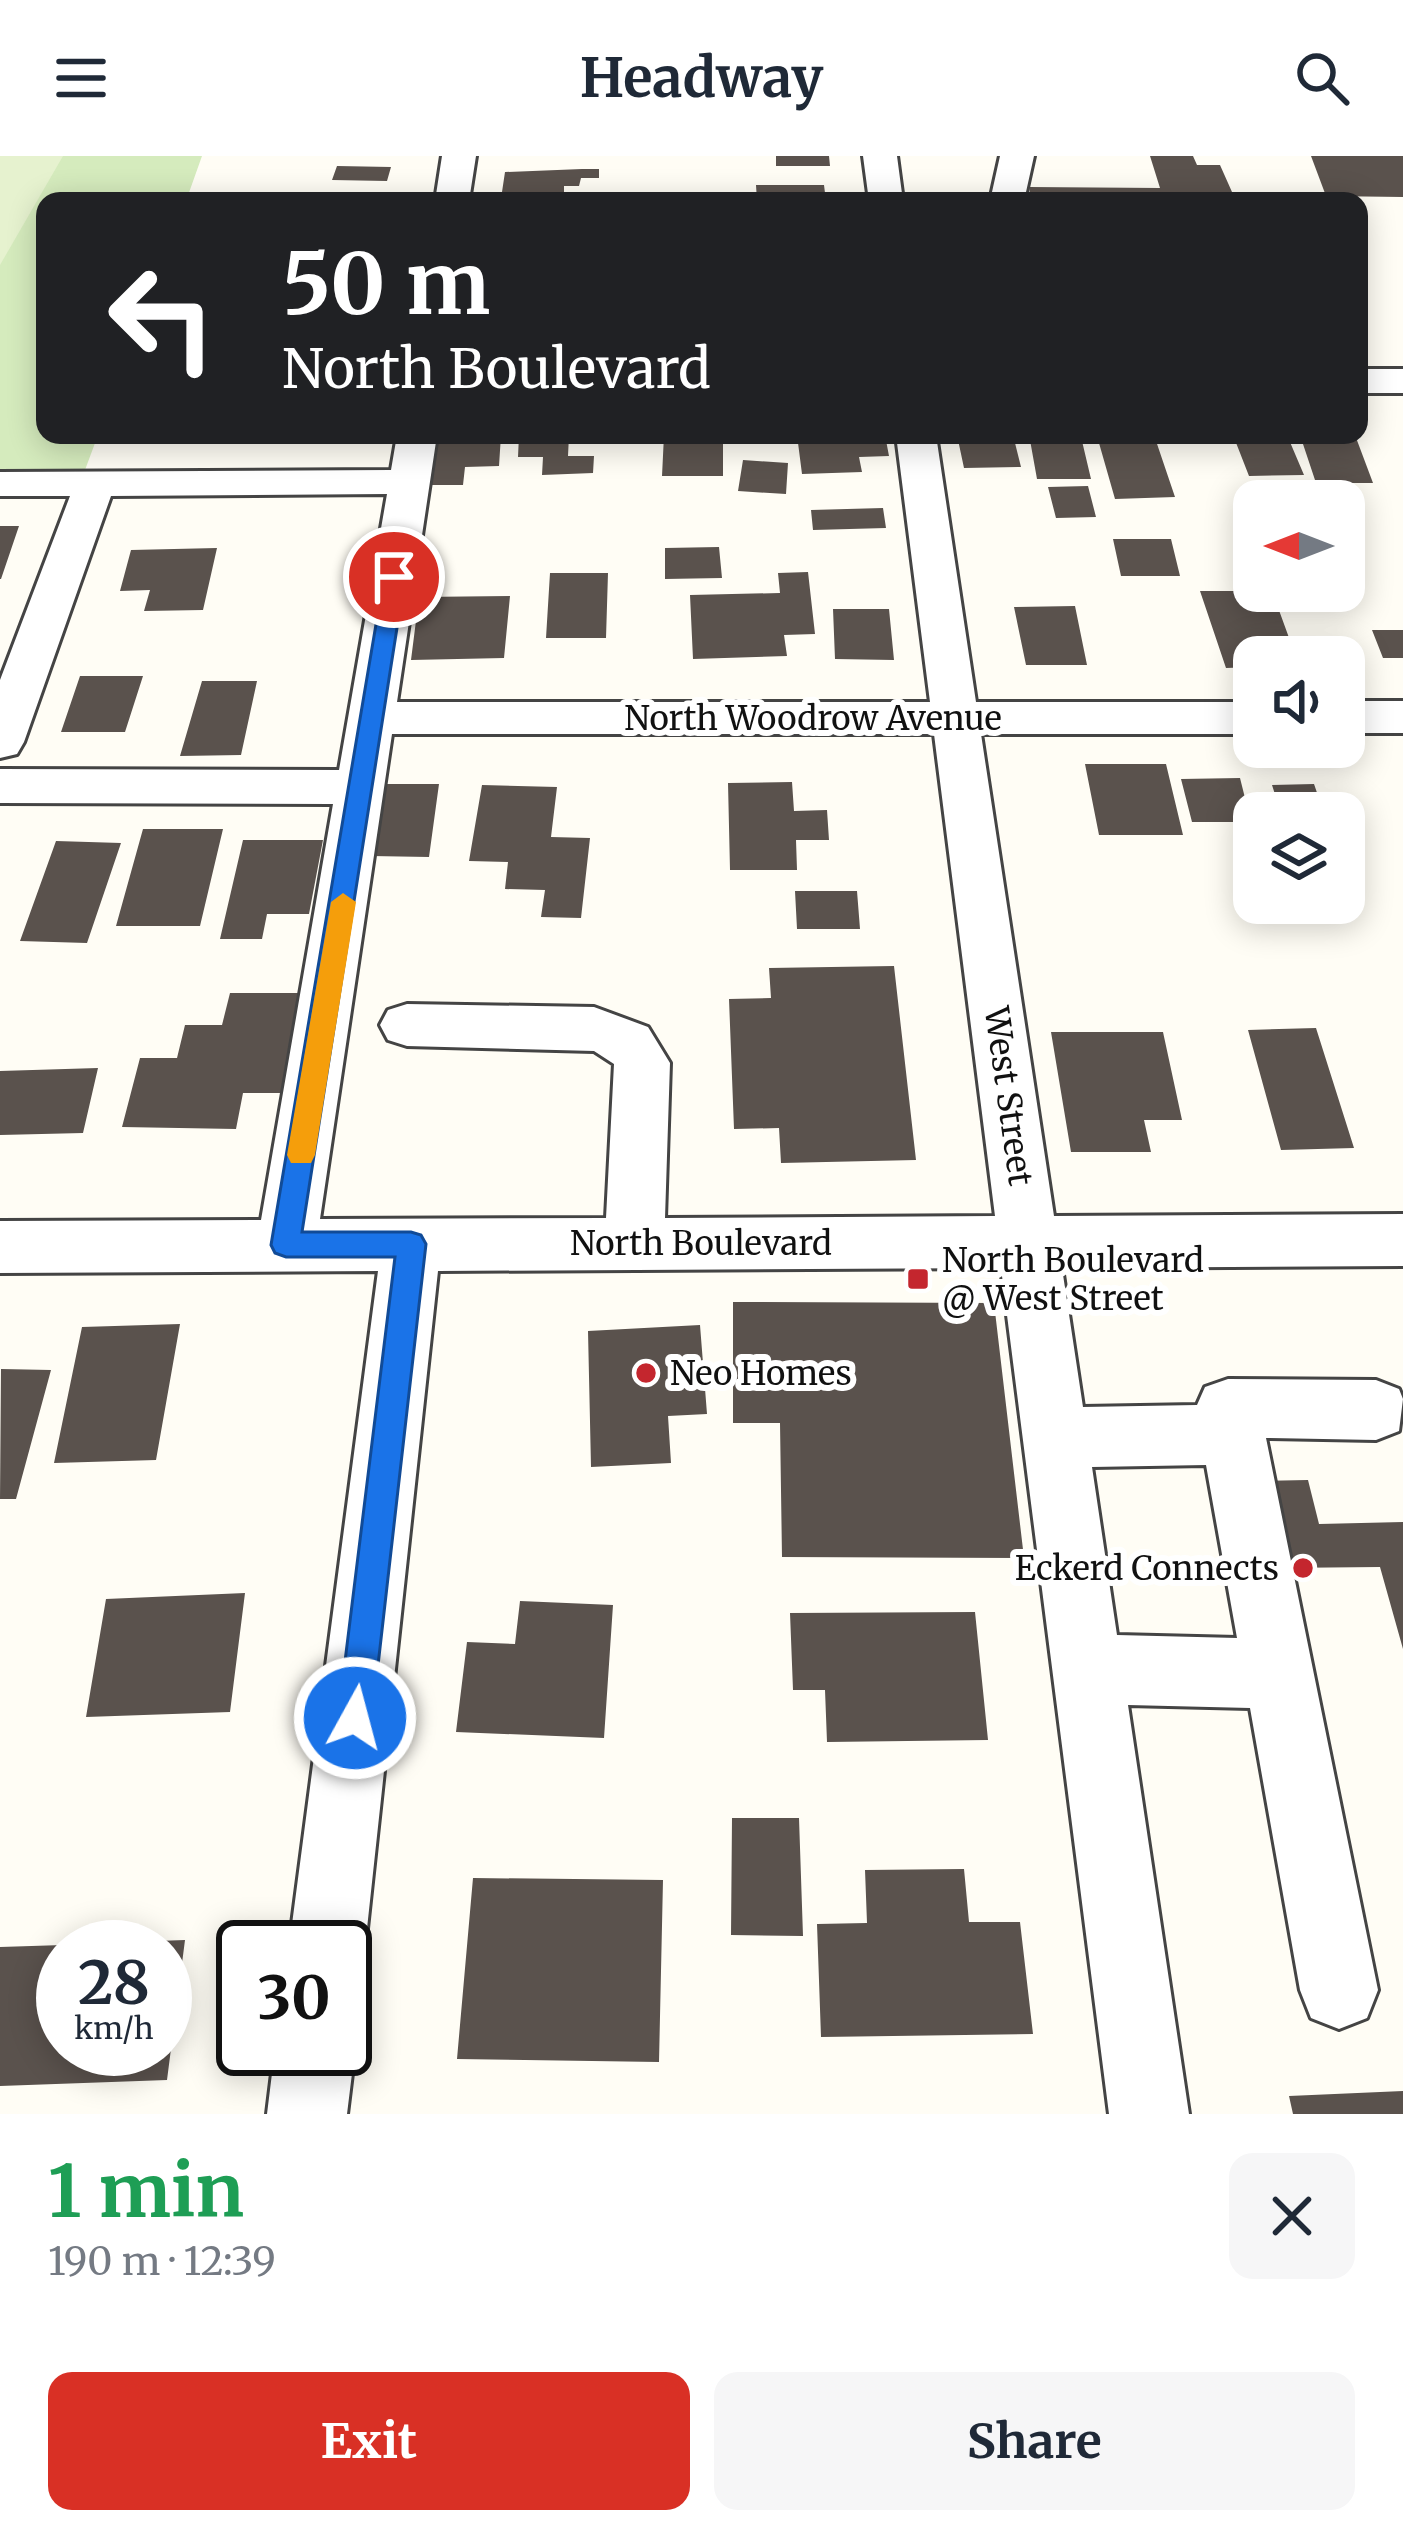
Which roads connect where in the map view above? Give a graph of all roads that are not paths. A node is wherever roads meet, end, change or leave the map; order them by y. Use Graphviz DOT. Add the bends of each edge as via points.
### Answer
graph roads {
  1 [pos="459,156"];
  2 [pos="880,156"];
  3 [pos="1017,156"];
  4 [pos="453,192"];
  5 [pos="885,192"];
  6 [pos="1007,192"];
  7 [pos="1368,381"];
  8 [pos="1403,382"];
  9 [pos="416,444"];
  10 [pos="917,444"];
  11 [pos="410,482"];
  12 [pos="0,484"];
  13 [pos="95,484"];
  14 [pos="1365,717"];
  15 [pos="1403,717"];
  16 [pos="371,718"];
  17 [pos="957,718"];
  18 [pos="1233,718"];
  19 [pos="0,742"];
  20 [pos="0,786"];
  21 [pos="363,787"];
  22 [pos="407,1025"];
  23 [pos="1403,1240"];
  24 [pos="1029,1242"];
  25 [pos="634,1243"];
  26 [pos="411,1244"];
  27 [pos="286,1245"];
  28 [pos="0,1246"];
  29 [pos="1376,1410"];
  30 [pos="1235,1435"];
  31 [pos="1057,1437"];
  32 [pos="1089,1669"];
  33 [pos="1281,1674"];
  34 [pos="330,1920"];
  35 [pos="1339,1990"];
  36 [pos="312,2076"];
  37 [pos="307,2114"];
  38 [pos="1149,2114"];
  1 -- 4 [label="street"];
  2 -- 5 [label="street"];
  3 -- 6 [label="street"];
  7 -- 8 [label="street"];
  9 -- 11 [label="street"];
  10 -- 17 [label="street, West Street"];
  11 -- 13 [label="street"];
  11 -- 16 [label="street"];
  12 -- 13 [label="street"];
  13 -- 19 [label="street"];
  14 -- 15 [label="street"];
  16 -- 17 [label="street, North Woodrow Avenue"];
  16 -- 21 [label="street"];
  17 -- 18 [label="street, North Woodrow Avenue"];
  17 -- 24 [label="street, West Street"];
  20 -- 21 [label="street"];
  21 -- 27 [label="street"];
  22 -- 25 [label="street" via="594,1029 634,1047 641,1063"];
  23 -- 24 [label="street, North Boulevard"];
  24 -- 25 [label="street, North Boulevard"];
  24 -- 31 [label="street, West Street"];
  25 -- 26 [label="street, North Boulevard"];
  26 -- 27 [label="street, North Boulevard"];
  26 -- 34 [label="street"];
  27 -- 28 [label="street, North Boulevard"];
  29 -- 30 [label="street" via="1228,1408"];
  30 -- 31 [label="street"];
  30 -- 33 [label="street"];
  31 -- 32 [label="street, West Street"];
  32 -- 33 [label="street"];
  32 -- 38 [label="street, West Street"];
  33 -- 35 [label="street"];
  36 -- 37 [label="street"];
}
